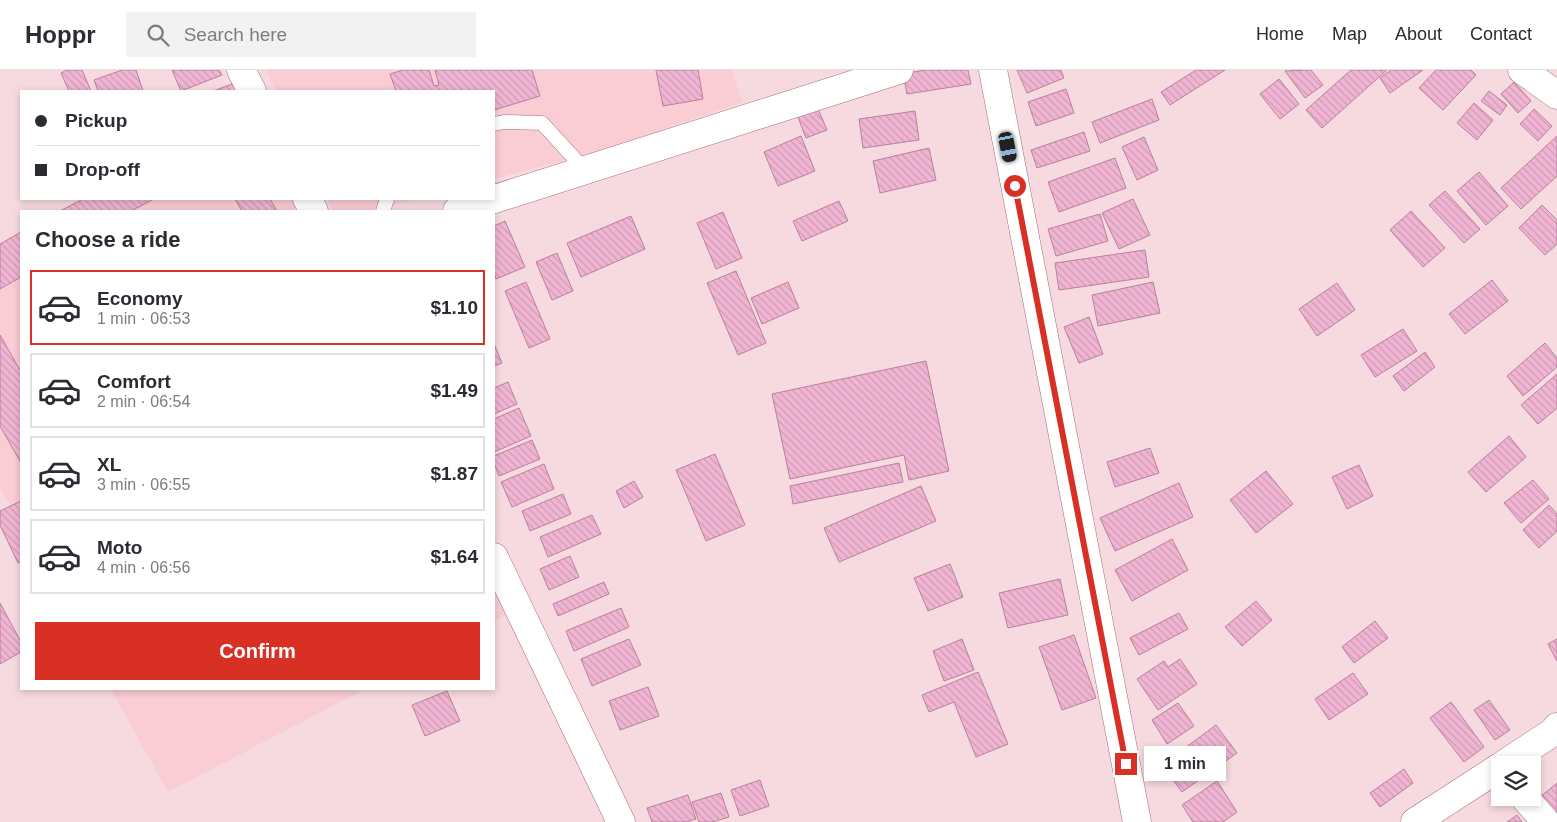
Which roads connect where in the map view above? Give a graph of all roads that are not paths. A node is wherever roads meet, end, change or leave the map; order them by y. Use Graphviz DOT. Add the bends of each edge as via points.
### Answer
graph roads {
  1 [pos="241,70"];
  2 [pos="899,70"];
  3 [pos="993,70"];
  4 [pos="1522,70"];
  5 [pos="251,90"];
  6 [pos="1557,95"];
  7 [pos="495,124"];
  8 [pos="585,170"];
  9 [pos="495,199"];
  10 [pos="491,200"];
  11 [pos="460,210"];
  12 [pos="495,559"];
  13 [pos="1557,727"];
  14 [pos="1517,756"];
  15 [pos="1491,773"];
  16 [pos="1532,806"];
  17 [pos="621,822"];
  18 [pos="1137,822"];
  19 [pos="1415,822"];
  20 [pos="1546,822"];
  1 -- 5 [label="street"];
  2 -- 8 [label="street"];
  3 -- 18 [label="street"];
  4 -- 6 [label="street"];
  7 -- 8 [label="lane" via="542,123"];
  8 -- 9 [label="street"];
  10 -- 11 [label="street"];
  12 -- 17 [label="street"];
  13 -- 14 [label="street"];
  15 -- 19 [label="street"];
  16 -- 20 [label="street"];
}
